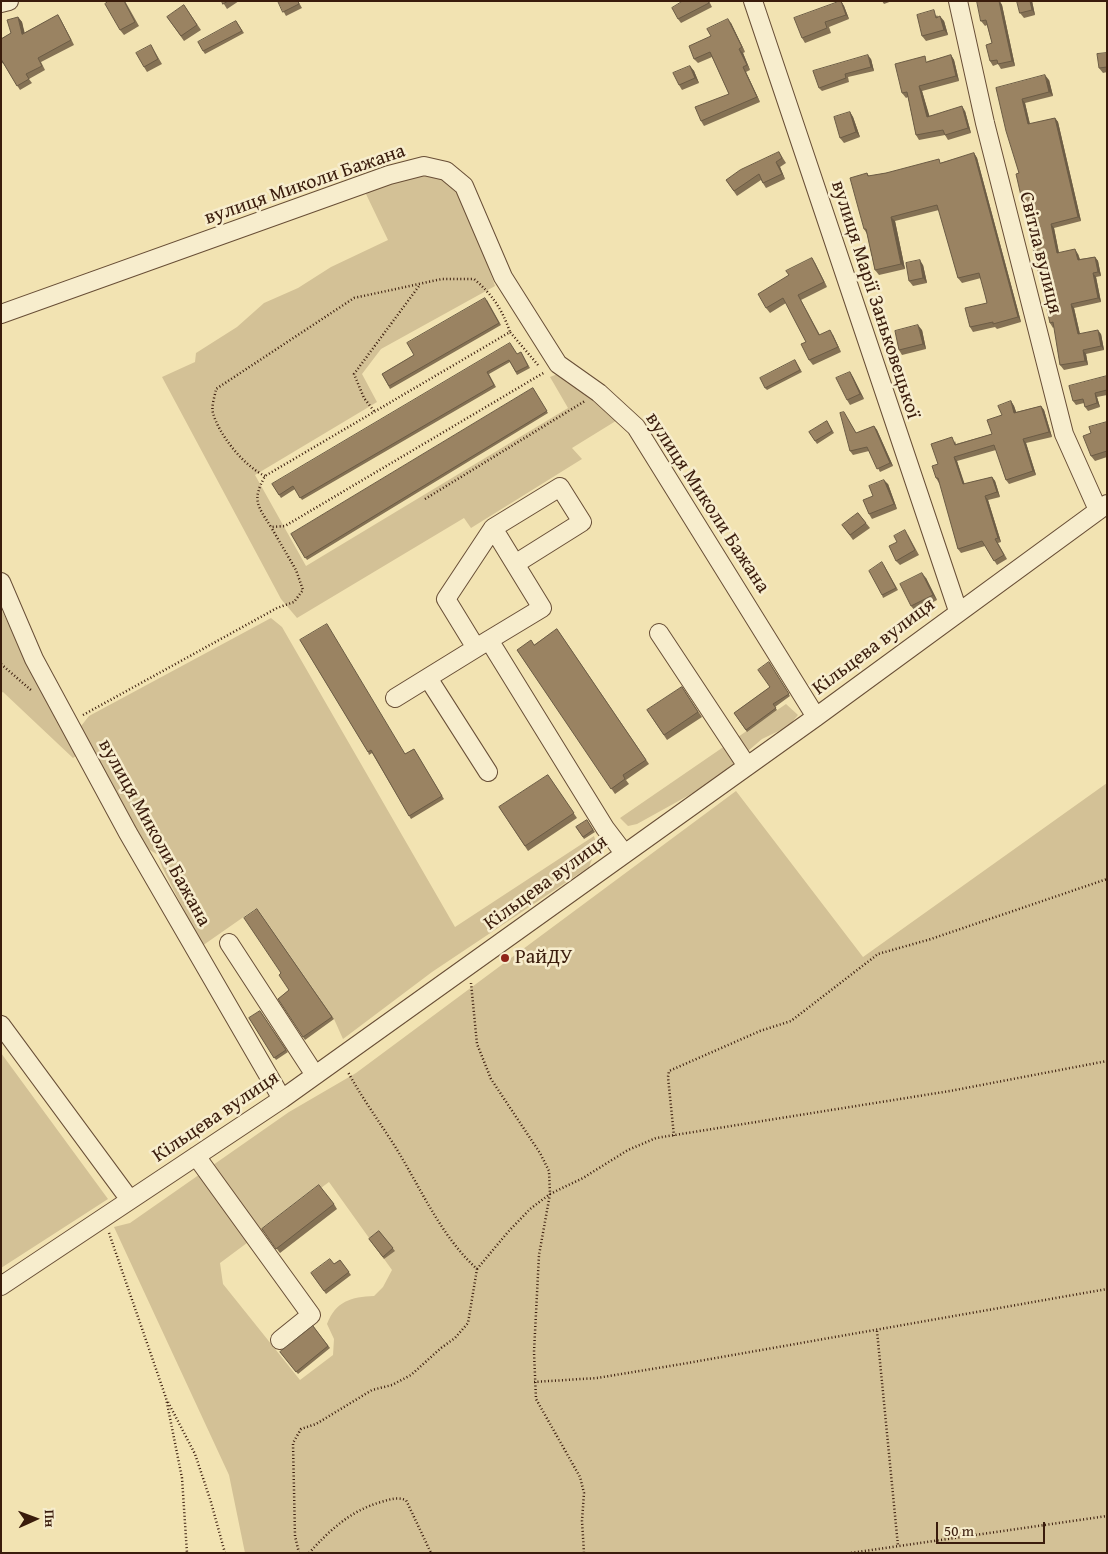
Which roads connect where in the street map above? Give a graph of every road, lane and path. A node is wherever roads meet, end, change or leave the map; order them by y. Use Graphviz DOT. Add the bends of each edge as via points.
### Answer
graph roads {
  1 [pos="9,1"];
  2 [pos="753,1"];
  3 [pos="958,1"];
  4 [pos="1,3"];
  5 [pos="420,285"];
  6 [pos="1,314"];
  7 [pos="510,332"];
  8 [pos="552,367"];
  9 [pos="599,393"];
  10 [pos="374,411"];
  11 [pos="265,476"];
  12 [pos="425,499"];
  13 [pos="1102,507"];
  14 [pos="271,527"];
  15 [pos="493,528"];
  16 [pos="515,564"];
  17 [pos="1,582"];
  18 [pos="958,611"];
  19 [pos="659,633"];
  20 [pos="483,644"];
  21 [pos="428,678"];
  22 [pos="395,698"];
  23 [pos="816,717"];
  24 [pos="72,727"];
  25 [pos="747,766"];
  26 [pos="488,772"];
  27 [pos="624,853"];
  28 [pos="1107,879"];
  29 [pos="229,943"];
  30 [pos="472,962"];
  31 [pos="1,1024"];
  32 [pos="340,1058"];
  33 [pos="1107,1061"];
  34 [pos="315,1075"];
  35 [pos="282,1099"];
  36 [pos="674,1136"];
  37 [pos="196,1156"];
  38 [pos="550,1194"];
  39 [pos="130,1200"];
  40 [pos="103,1218"];
  41 [pos="477,1269"];
  42 [pos="1,1286"];
  43 [pos="1107,1289"];
  44 [pos="877,1330"];
  45 [pos="280,1340"];
  46 [pos="534,1382"];
  47 [pos="166,1398"];
  48 [pos="1107,1516"];
  49 [pos="898,1546"];
  50 [pos="186,1553"];
  51 [pos="225,1553"];
  52 [pos="299,1553"];
  53 [pos="309,1553"];
  54 [pos="431,1553"];
  55 [pos="584,1553"];
  56 [pos="851,1553"];
  1 -- 4 [label="street"];
  2 -- 18 [label="street, вулиця Марії Заньковецької"];
  3 -- 13 [label="street, Світла вулиця" via="985,123 1064,434"];
  5 -- 7 [label="path" via="442,279 474,278 491,294 504,314"];
  5 -- 10 [label="path" via="354,374 364,398"];
  5 -- 11 [label="path" via="354,298 216,389 212,412 231,448 254,471"];
  6 -- 8 [label="street, вулиця Миколи Бажана" via="389,175 424,166 446,171 464,186 503,277"];
  7 -- 8 [label="path" via="528,355"];
  7 -- 10 [label="path"];
  8 -- 9 [label="street, вулиця Миколи Бажана"];
  8 -- 14 [label="path" via="285,526"];
  9 -- 12 [label="path"];
  9 -- 23 [label="street, вулиця Миколи Бажана" via="636,427"];
  10 -- 11 [label="path"];
  11 -- 14 [label="path" via="256,491 257,506"];
  13 -- 18 [label="street, Кільцева вулиця"];
  14 -- 24 [label="path" via="296,570 303,590 294,602 277,608 85,712"];
  15 -- 16 [label="street"];
  15 -- 16 [label="street" via="560,487 582,522"];
  15 -- 20 [label="street" via="446,599"];
  16 -- 20 [label="street" via="542,608"];
  17 -- 24 [label="street, вулиця Миколи Бажана" via="34,659"];
  18 -- 23 [label="street, Кільцева вулиця"];
  19 -- 25 [label="street"];
  20 -- 21 [label="street"];
  20 -- 27 [label="street"];
  21 -- 22 [label="street"];
  21 -- 26 [label="street"];
  23 -- 25 [label="street, Кільцева вулиця"];
  24 -- 35 [label="street, вулиця Миколи Бажана" via="128,833"];
  25 -- 27 [label="street, Кільцева вулиця"];
  27 -- 30 [label="street, Кільцева вулиця"];
  28 -- 36 [label="path" via="878,954 791,1021 760,1031 670,1071"];
  29 -- 34 [label="street"];
  30 -- 32 [label="street, Кільцева вулиця"];
  30 -- 38 [label="path" via="472,1005 477,1044 491,1079 549,1171"];
  31 -- 39 [label="street"];
  32 -- 34 [label="street, Кільцева вулиця"];
  32 -- 41 [label="path" via="428,1205 462,1254"];
  33 -- 36 [label="path" via="950,1092"];
  34 -- 35 [label="street, Кільцева вулиця"];
  35 -- 37 [label="street, Кільцева вулиця"];
  36 -- 38 [label="path" via="656,1138 628,1150"];
  37 -- 39 [label="street, Кільцева вулиця"];
  37 -- 45 [label="street" via="311,1315"];
  38 -- 41 [label="path" via="530,1209"];
  38 -- 46 [label="path" via="539,1255"];
  39 -- 40 [label="street, Кільцева вулиця"];
  40 -- 42 [label="street, Кільцева вулиця"];
  40 -- 47 [label="path"];
  41 -- 52 [label="path" via="468,1323 455,1338 411,1375 392,1385 372,1390 316,1424 301,1428 293,1443 294,1526"];
  43 -- 44 [label="path"];
  44 -- 46 [label="path" via="597,1378"];
  44 -- 49 [label="path"];
  46 -- 55 [label="path" via="536,1399 580,1476 584,1493"];
  47 -- 50 [label="path" via="182,1478"];
  47 -- 51 [label="path" via="195,1454"];
  48 -- 49 [label="path"];
  49 -- 56 [label="path"];
  53 -- 54 [label="path" via="349,1515 398,1497 406,1500"];
}
